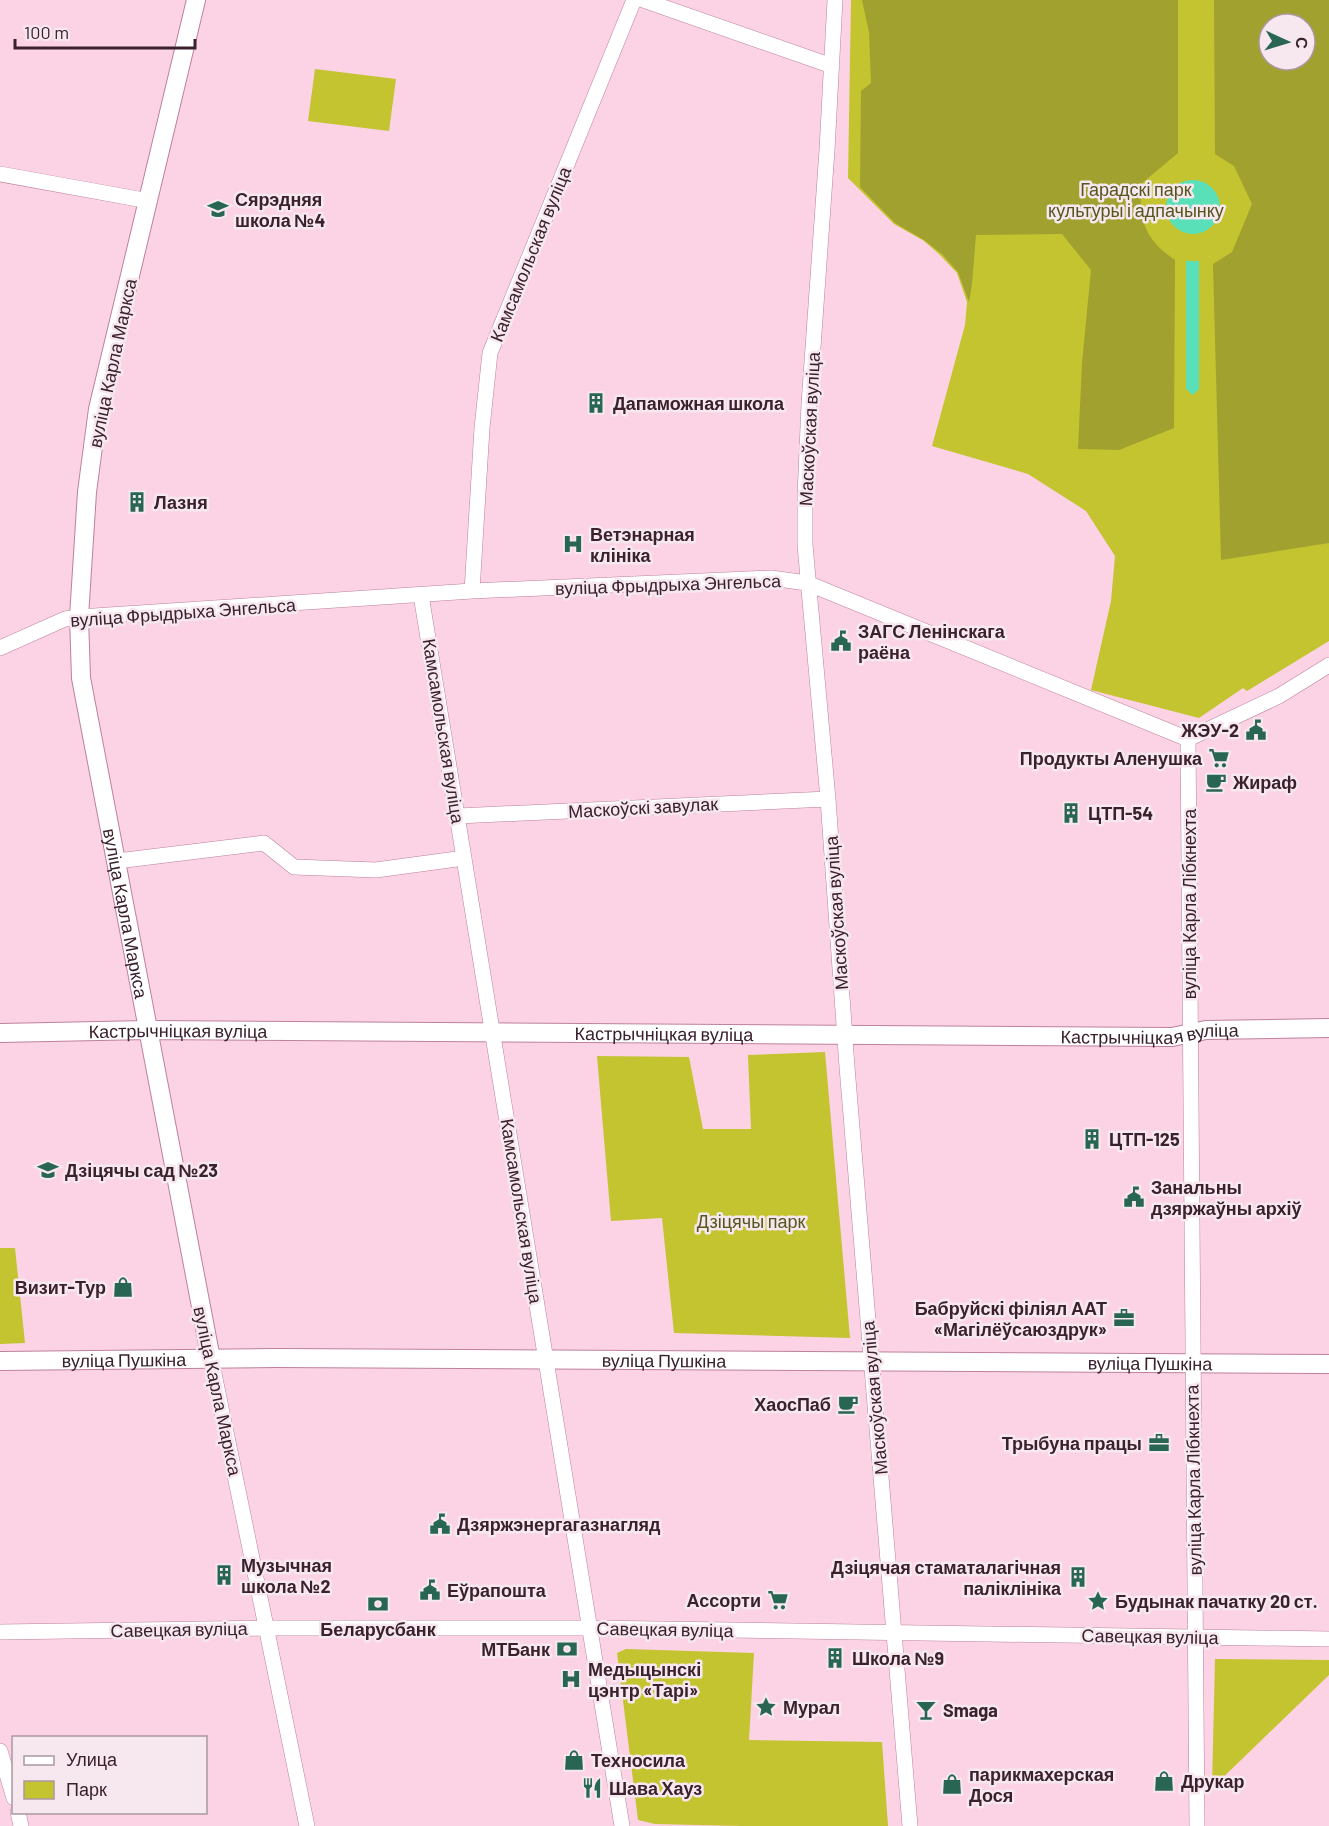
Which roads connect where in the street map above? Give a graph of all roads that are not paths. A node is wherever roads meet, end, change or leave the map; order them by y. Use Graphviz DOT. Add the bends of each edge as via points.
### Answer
graph roads {
  1 [pos="196,0"];
  2 [pos="634,0"];
  3 [pos="643,0"];
  4 [pos="835,0"];
  5 [pos="832,66"];
  6 [pos="0,174"];
  7 [pos="149,201"];
  8 [pos="807,583"];
  9 [pos="472,591"];
  10 [pos="421,595"];
  11 [pos="80,617"];
  12 [pos="0,648"];
  13 [pos="1329,665"];
  14 [pos="1188,739"];
  15 [pos="828,799"];
  16 [pos="458,816"];
  17 [pos="465,858"];
  18 [pos="117,861"];
  19 [pos="1329,1028"];
  20 [pos="148,1030"];
  21 [pos="0,1033"];
  22 [pos="493,1033"];
  23 [pos="845,1033"];
  24 [pos="1189,1035"];
  25 [pos="211,1359"];
  26 [pos="546,1360"];
  27 [pos="0,1361"];
  28 [pos="872,1361"];
  29 [pos="1192,1363"];
  30 [pos="1329,1364"];
  31 [pos="267,1628"];
  32 [pos="589,1628"];
  33 [pos="893,1631"];
  34 [pos="0,1632"];
  35 [pos="1195,1637"];
  36 [pos="1329,1639"];
  37 [pos="0,1751"];
  38 [pos="12,1791"];
  39 [pos="307,1826"];
  40 [pos="622,1826"];
  41 [pos="910,1826"];
  42 [pos="1197,1826"];
  1 -- 7 [label="main road, вуліца Карла Маркса"];
  2 -- 9 [label="street, Камсамольская вуліца" via="490,353"];
  3 -- 5 [label="street"];
  4 -- 5 [label="street, Маскоўская вуліца"];
  5 -- 8 [label="street, Маскоўская вуліца" via="805,496"];
  6 -- 7 [label="street"];
  7 -- 11 [label="main road, вуліца Карла Маркса" via="98,409 87,492"];
  8 -- 9 [label="street, вуліца Фрыдрыха Энгельса" via="771,578"];
  8 -- 14 [label="street, вуліца Фрыдрыха Энгельса"];
  8 -- 15 [label="street, Маскоўская вуліца"];
  9 -- 10 [label="street, вуліца Фрыдрыха Энгельса"];
  10 -- 11 [label="street, вуліца Фрыдрыха Энгельса"];
  10 -- 16 [label="street, Камсамольская вуліца"];
  11 -- 12 [label="street, вуліца Фрыдрыха Энгельса"];
  11 -- 18 [label="main road, вуліца Карла Маркса" via="81,678"];
  13 -- 14 [label="street" via="1279,696"];
  14 -- 24 [label="street, вуліца Карла Лібкнехта"];
  15 -- 16 [label="street, Маскоўскі завулак"];
  15 -- 23 [label="street, Маскоўская вуліца"];
  16 -- 17 [label="street, Камсамольская вуліца"];
  17 -- 18 [label="street" via="376,870 294,867 264,843"];
  17 -- 22 [label="street, Камсамольская вуліца"];
  18 -- 20 [label="main road, вуліца Карла Маркса"];
  19 -- 24 [label="main road, Кастрычніцкая вуліца" via="1206,1030"];
  20 -- 21 [label="main road, Кастрычніцкая вуліца"];
  20 -- 22 [label="main road, Кастрычніцкая вуліца"];
  20 -- 25 [label="main road, вуліца Карла Маркса"];
  22 -- 23 [label="main road, Кастрычніцкая вуліца"];
  22 -- 26 [label="street, Камсамольская вуліца"];
  23 -- 24 [label="main road, Кастрычніцкая вуліца"];
  23 -- 28 [label="street, Маскоўская вуліца"];
  24 -- 29 [label="street, вуліца Карла Лібкнехта"];
  25 -- 26 [label="main road, вуліца Пушкіна"];
  25 -- 27 [label="main road, вуліца Пушкіна"];
  25 -- 31 [label="street, вуліца Карла Маркса"];
  26 -- 28 [label="main road, вуліца Пушкіна"];
  26 -- 32 [label="street, Камсамольская вуліца"];
  28 -- 29 [label="main road, вуліца Пушкіна"];
  28 -- 33 [label="street, Маскоўская вуліца"];
  29 -- 30 [label="main road, вуліца Пушкіна"];
  29 -- 35 [label="street, вуліца Карла Лібкнехта"];
  31 -- 32 [label="street, Савецкая вуліца"];
  31 -- 34 [label="street, Савецкая вуліца"];
  31 -- 39 [label="street, вуліца Карла Маркса"];
  32 -- 33 [label="street, Савецкая вуліца"];
  32 -- 40 [label="street, Камсамольская вуліца"];
  33 -- 35 [label="street, Савецкая вуліца"];
  33 -- 41 [label="street, Маскоўская вуліца"];
  35 -- 36 [label="street, Савецкая вуліца"];
  35 -- 42 [label="street, вуліца Карла Лібкнехта"];
  37 -- 38 [label="street"];
}
